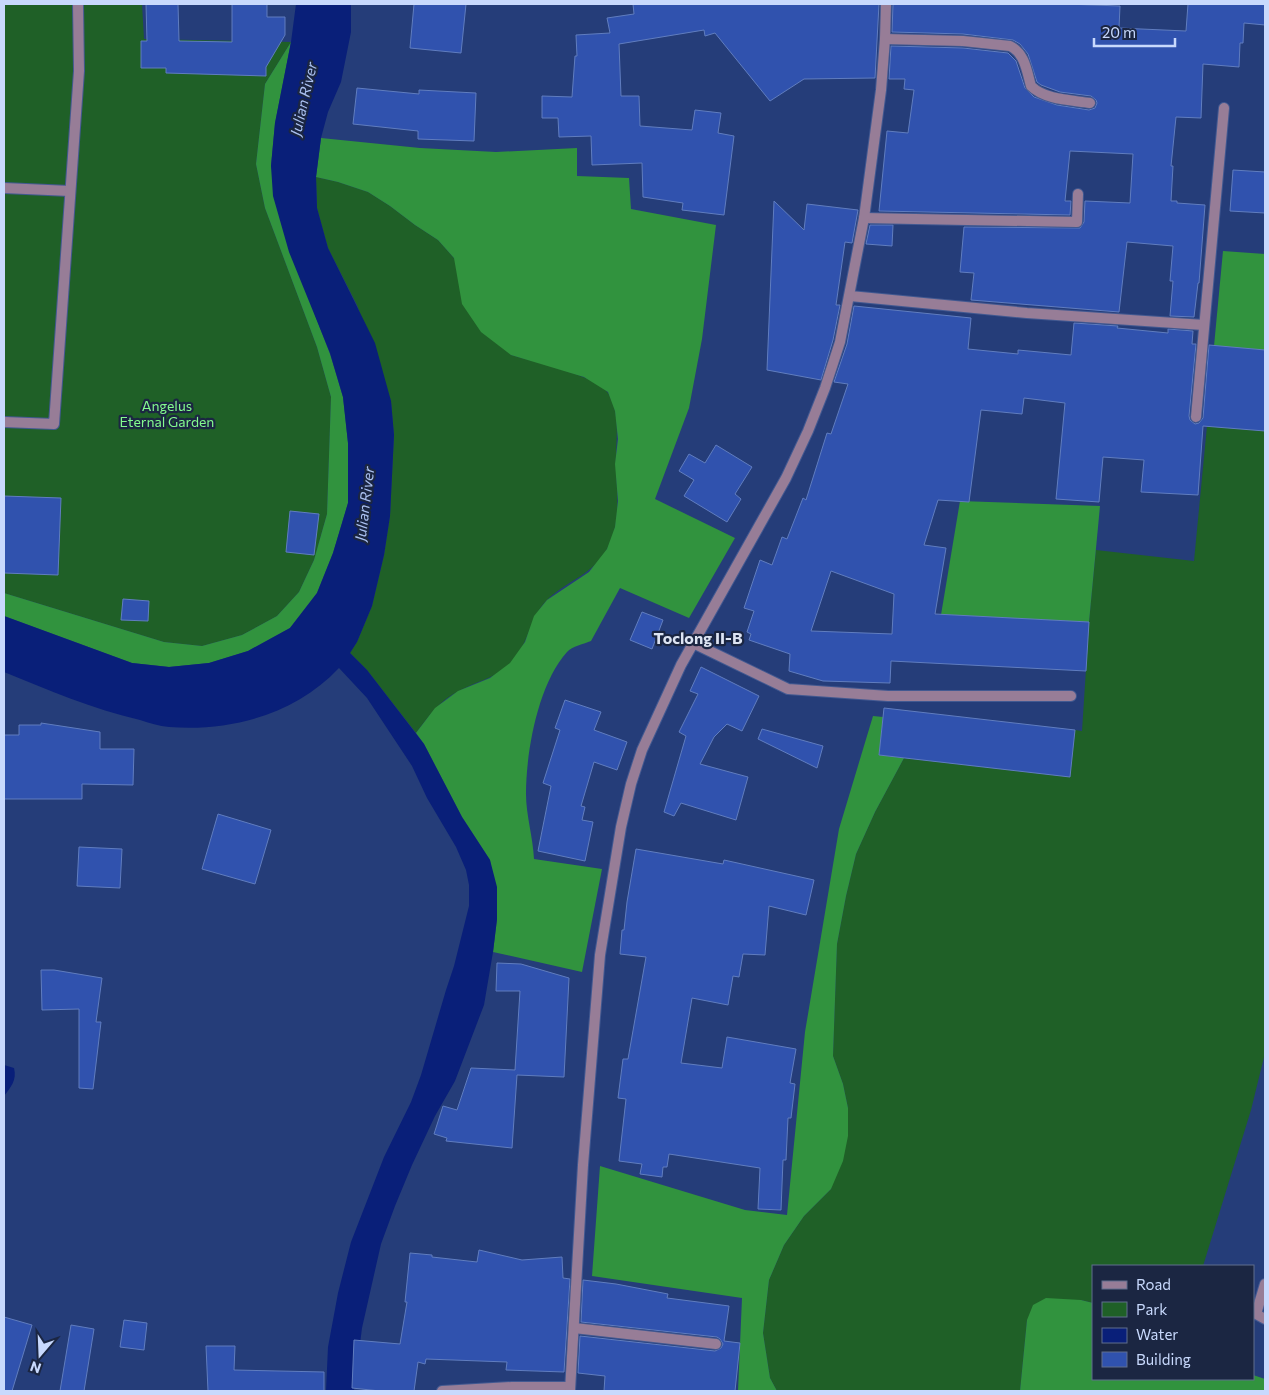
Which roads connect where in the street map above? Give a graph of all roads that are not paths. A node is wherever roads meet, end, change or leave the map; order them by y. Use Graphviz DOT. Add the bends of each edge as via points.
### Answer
graph roads {
  1 [pos="78,4"];
  2 [pos="886,4"];
  3 [pos="885,39"];
  4 [pos="1090,103"];
  5 [pos="1224,108"];
  6 [pos="4,188"];
  7 [pos="70,191"];
  8 [pos="1078,194"];
  9 [pos="864,218"];
  10 [pos="850,296"];
  11 [pos="1204,325"];
  12 [pos="1196,417"];
  13 [pos="4,422"];
  14 [pos="693,643"];
  15 [pos="1071,696"];
  16 [pos="1265,1284"];
  17 [pos="1265,1319"];
  18 [pos="574,1328"];
  19 [pos="716,1344"];
  20 [pos="570,1389"];
  21 [pos="442,1391"];
  1 -- 7 [label="street" via="78,71"];
  2 -- 3 [label="street"];
  3 -- 4 [label="street" via="1010,46 1017,49 1035,89 1048,96"];
  3 -- 9 [label="street"];
  5 -- 11 [label="street"];
  6 -- 7 [label="street"];
  7 -- 13 [label="street" via="54,424"];
  8 -- 9 [label="street" via="1077,222"];
  9 -- 10 [label="street"];
  10 -- 11 [label="street"];
  10 -- 14 [label="street" via="840,342 808,431 786,478"];
  11 -- 12 [label="street"];
  14 -- 15 [label="street" via="788,689 888,696"];
  14 -- 18 [label="street" via="642,750 621,827 600,955"];
  16 -- 17 [label="street" via="1256,1314"];
  18 -- 19 [label="street"];
  18 -- 20 [label="street"];
  20 -- 21 [label="street" via="512,1387"];
}
